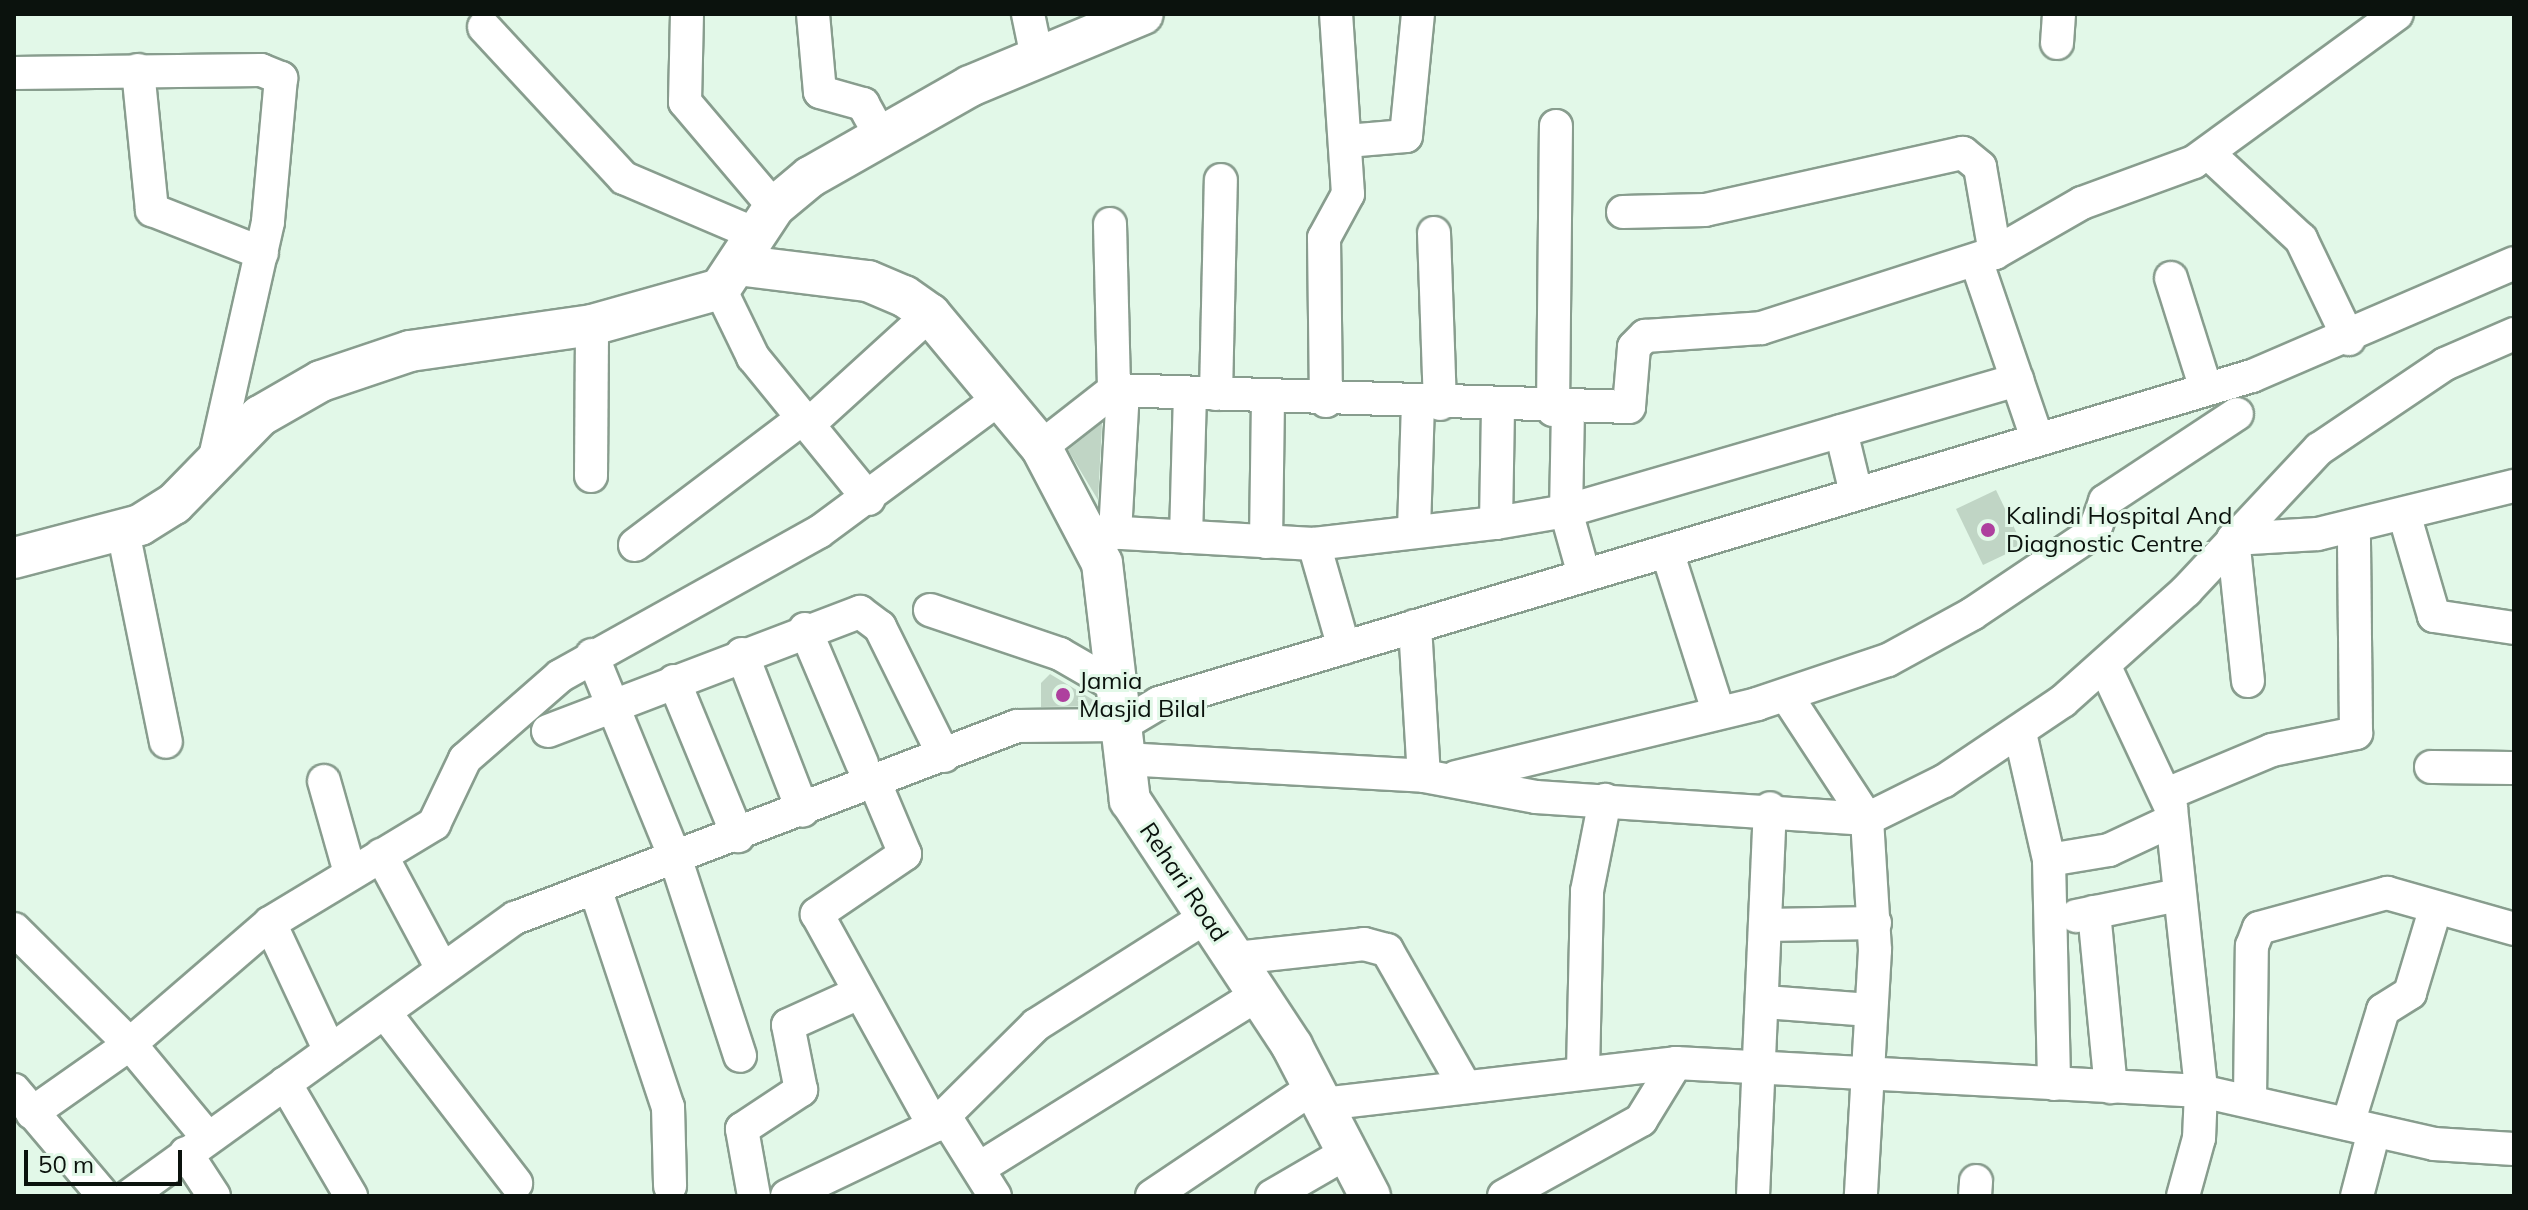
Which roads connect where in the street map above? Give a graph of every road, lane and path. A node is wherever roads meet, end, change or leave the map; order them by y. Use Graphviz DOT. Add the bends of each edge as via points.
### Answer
graph roads {
  1 [pos="687,14"];
  2 [pos="813,14"];
  3 [pos="1028,14"];
  4 [pos="1143,14"];
  5 [pos="1336,14"];
  6 [pos="1418,14"];
  7 [pos="2397,14"];
  8 [pos="484,27"];
  9 [pos="1037,57"];
  10 [pos="138,70"];
  11 [pos="14,73"];
  12 [pos="1556,126"];
  13 [pos="880,135"];
  14 [pos="1347,141"];
  15 [pos="2208,153"];
  16 [pos="1221,180"];
  17 [pos="1623,212"];
  18 [pos="1110,224"];
  19 [pos="1434,233"];
  20 [pos="746,249"];
  21 [pos="262,253"];
  22 [pos="1985,257"];
  23 [pos="2514,263"];
  24 [pos="2171,278"];
  25 [pos="930,314"];
  26 [pos="592,325"];
  27 [pos="2514,334"];
  28 [pos="2349,339"];
  29 [pos="2017,380"];
  30 [pos="2206,389"];
  31 [pos="1119,390"];
  32 [pos="1203,394"];
  33 [pos="1000,398"];
  34 [pos="1268,398"];
  35 [pos="1326,401"];
  36 [pos="1429,404"];
  37 [pos="1498,407"];
  38 [pos="1560,409"];
  39 [pos="2237,414"];
  40 [pos="806,421"];
  41 [pos="1841,431"];
  42 [pos="2037,438"];
  43 [pos="1041,447"];
  44 [pos="214,461"];
  45 [pos="591,476"];
  46 [pos="2514,486"];
  47 [pos="1856,493"];
  48 [pos="869,499"];
  49 [pos="1566,511"];
  50 [pos="2405,517"];
  51 [pos="1496,523"];
  52 [pos="2354,527"];
  53 [pos="1414,530"];
  54 [pos="123,531"];
  55 [pos="1101,532"];
  56 [pos="1186,537"];
  57 [pos="2233,539"];
  58 [pos="1266,542"];
  59 [pos="1314,544"];
  60 [pos="635,545"];
  61 [pos="1667,551"];
  62 [pos="14,558"];
  63 [pos="1584,575"];
  64 [pos="930,610"];
  65 [pos="1415,626"];
  66 [pos="2514,628"];
  67 [pos="805,629"];
  68 [pos="1344,648"];
  69 [pos="742,654"];
  70 [pos="592,655"];
  71 [pos="2105,667"];
  72 [pos="674,681"];
  73 [pos="2248,681"];
  74 [pos="1786,695"];
  75 [pos="613,705"];
  76 [pos="1718,711"];
  77 [pos="1122,724"];
  78 [pos="548,731"];
  79 [pos="2020,733"];
  80 [pos="166,742"];
  81 [pos="944,756"];
  82 [pos="2431,767"];
  83 [pos="2514,768"];
  84 [pos="868,773"];
  85 [pos="1436,777"];
  86 [pos="324,781"];
  87 [pos="1605,800"];
  88 [pos="1770,808"];
  89 [pos="2169,808"];
  90 [pos="803,811"];
  91 [pos="1867,819"];
  92 [pos="738,836"];
  93 [pos="381,855"];
  94 [pos="676,860"];
  95 [pos="2049,860"];
  96 [pos="350,873"];
  97 [pos="596,891"];
  98 [pos="2178,895"];
  99 [pos="2435,910"];
  100 [pos="2094,912"];
  101 [pos="1209,915"];
  102 [pos="2053,921"];
  103 [pos="270,923"];
  104 [pos="1875,923"];
  105 [pos="1766,925"];
  106 [pos="14,929"];
  107 [pos="2514,929"];
  108 [pos="1236,958"];
  109 [pos="442,969"];
  110 [pos="859,993"];
  111 [pos="1259,994"];
  112 [pos="1765,1002"];
  113 [pos="1870,1010"];
  114 [pos="385,1013"];
  115 [pos="130,1044"];
  116 [pos="330,1051"];
  117 [pos="740,1056"];
  118 [pos="1676,1063"];
  119 [pos="1763,1069"];
  120 [pos="1583,1071"];
  121 [pos="1866,1074"];
  122 [pos="285,1083"];
  123 [pos="2054,1084"];
  124 [pos="1464,1085"];
  125 [pos="2111,1087"];
  126 [pos="2201,1091"];
  127 [pos="1318,1095"];
  128 [pos="2250,1099"];
  129 [pos="23,1101"];
  130 [pos="940,1122"];
  131 [pos="2361,1127"];
  132 [pos="2514,1149"];
  133 [pos="1348,1152"];
  134 [pos="200,1165"];
  135 [pos="981,1167"];
  136 [pos="516,1183"];
  137 [pos="849,1184"];
  138 [pos="1194,1184"];
  139 [pos="670,1186"];
  140 [pos="104,1196"];
  141 [pos="129,1196"];
  142 [pos="351,1196"];
  143 [pos="754,1196"];
  144 [pos="787,1196"];
  145 [pos="995,1196"];
  146 [pos="1152,1196"];
  147 [pos="1272,1196"];
  148 [pos="1370,1196"];
  149 [pos="1504,1196"];
  150 [pos="1753,1196"];
  151 [pos="1861,1196"];
  152 [pos="2183,1196"];
  153 [pos="2357,1196"];
  1 -- 20 [label="street" via="685,102"];
  2 -- 13 [label="street" via="820,92 863,104"];
  3 -- 9 [label="street"];
  4 -- 9 [label="main road"];
  5 -- 14 [label="street"];
  6 -- 14 [label="street" via="1406,136"];
  7 -- 15 [label="street"];
  8 -- 20 [label="street" via="624,178"];
  9 -- 13 [label="main road"];
  10 -- 11 [label="street"];
  10 -- 21 [label="street" via="152,210"];
  10 -- 21 [label="street" via="272,71 281,78"];
  12 -- 38 [label="street"];
  13 -- 20 [label="main road"];
  14 -- 35 [label="street" via="1346,206 1324,244"];
  15 -- 22 [label="street" via="2175,173 2082,203"];
  15 -- 28 [label="street" via="2301,239"];
  16 -- 32 [label="street"];
  17 -- 22 [label="street" via="1705,210 1963,153 1980,167"];
  18 -- 31 [label="street"];
  19 -- 36 [label="street"];
  20 -- 25 [label="main road, Rehari Road" via="868,281"];
  20 -- 26 [label="main road"];
  20 -- 40 [label="street" via="753,357"];
  21 -- 44 [label="street"];
  22 -- 29 [label="street"];
  22 -- 38 [label="street" via="1761,328 1645,336 1634,347 1629,407"];
  23 -- 28 [label="street"];
  24 -- 30 [label="street"];
  25 -- 33 [label="main road, Rehari Road"];
  25 -- 40 [label="street"];
  26 -- 44 [label="main road" via="375,361 288,397"];
  26 -- 45 [label="street"];
  27 -- 57 [label="street" via="2445,364 2319,449"];
  28 -- 30 [label="street"];
  29 -- 41 [label="street"];
  29 -- 42 [label="street"];
  30 -- 42 [label="street"];
  31 -- 32 [label="street"];
  31 -- 43 [label="street"];
  31 -- 55 [label="street"];
  32 -- 34 [label="street"];
  32 -- 56 [label="street"];
  33 -- 43 [label="main road, Rehari Road"];
  33 -- 48 [label="street"];
  34 -- 35 [label="street"];
  34 -- 58 [label="street"];
  35 -- 36 [label="street"];
  36 -- 37 [label="street"];
  36 -- 53 [label="street"];
  37 -- 38 [label="street"];
  37 -- 51 [label="street"];
  38 -- 49 [label="street"];
  39 -- 74 [label="street" via="2105,501 2094,532 1972,614 1888,660"];
  40 -- 48 [label="street"];
  40 -- 60 [label="street"];
  41 -- 47 [label="street"];
  41 -- 49 [label="street"];
  42 -- 47 [label="street"];
  43 -- 55 [label="main road, Rehari Road"];
  44 -- 54 [label="main road" via="174,504"];
  46 -- 50 [label="street"];
  47 -- 61 [label="street"];
  48 -- 70 [label="street"];
  49 -- 51 [label="street"];
  49 -- 63 [label="street"];
  50 -- 52 [label="street"];
  50 -- 66 [label="street" via="2434,616"];
  51 -- 53 [label="street"];
  52 -- 57 [label="street"];
  52 -- 89 [label="street" via="2356,733 2272,750"];
  53 -- 59 [label="street"];
  54 -- 62 [label="main road"];
  54 -- 80 [label="street"];
  55 -- 56 [label="street"];
  55 -- 77 [label="main road, Rehari Road"];
  56 -- 58 [label="street"];
  57 -- 71 [label="street"];
  57 -- 73 [label="street"];
  58 -- 59 [label="street"];
  59 -- 68 [label="street"];
  61 -- 63 [label="street"];
  61 -- 76 [label="street"];
  63 -- 65 [label="street"];
  64 -- 77 [label="street" via="1049,650"];
  65 -- 68 [label="street"];
  65 -- 85 [label="street"];
  67 -- 69 [label="street"];
  67 -- 81 [label="street" via="848,612 872,616"];
  67 -- 84 [label="street"];
  68 -- 77 [label="street" via="1159,703"];
  69 -- 72 [label="street"];
  69 -- 90 [label="street"];
  70 -- 75 [label="street"];
  70 -- 93 [label="street" via="465,759 434,824"];
  71 -- 79 [label="street"];
  71 -- 89 [label="street"];
  72 -- 75 [label="street"];
  72 -- 92 [label="street"];
  74 -- 76 [label="street"];
  74 -- 91 [label="street"];
  75 -- 78 [label="street"];
  75 -- 94 [label="street"];
  76 -- 85 [label="street"];
  77 -- 81 [label="street" via="1032,722"];
  77 -- 85 [label="street"];
  77 -- 101 [label="main road, Rehari Road" via="1130,800"];
  79 -- 91 [label="street"];
  79 -- 95 [label="street"];
  81 -- 84 [label="street"];
  82 -- 83 [label="street"];
  84 -- 90 [label="street"];
  84 -- 110 [label="street" via="905,854 817,914"];
  85 -- 87 [label="street" via="1536,797"];
  86 -- 96 [label="street"];
  87 -- 88 [label="street"];
  87 -- 120 [label="street" via="1587,891"];
  88 -- 91 [label="street"];
  88 -- 105 [label="street"];
  89 -- 95 [label="street" via="2109,850"];
  89 -- 98 [label="street"];
  90 -- 92 [label="street"];
  91 -- 104 [label="street"];
  92 -- 94 [label="street"];
  93 -- 96 [label="street"];
  93 -- 109 [label="street"];
  94 -- 97 [label="street"];
  94 -- 117 [label="street"];
  95 -- 102 [label="street"];
  96 -- 103 [label="street"];
  97 -- 109 [label="street" via="505,922"];
  97 -- 139 [label="street" via="668,1107"];
  98 -- 100 [label="street"];
  98 -- 126 [label="street"];
  99 -- 107 [label="street" via="2494,918"];
  99 -- 128 [label="street" via="2387,893 2259,928 2252,946"];
  99 -- 131 [label="street" via="2410,993 2383,1010"];
  100 -- 102 [label="street"];
  100 -- 125 [label="street"];
  101 -- 108 [label="main road, Rehari Road"];
  101 -- 130 [label="street" via="1036,1025"];
  102 -- 123 [label="street"];
  103 -- 115 [label="street"];
  103 -- 116 [label="street"];
  104 -- 105 [label="street"];
  104 -- 113 [label="street"];
  105 -- 112 [label="street"];
  106 -- 115 [label="street"];
  108 -- 111 [label="main road, Rehari Road"];
  108 -- 124 [label="street" via="1364,944 1387,950"];
  109 -- 114 [label="street"];
  110 -- 130 [label="street"];
  110 -- 143 [label="street" via="788,1025 801,1090 742,1129"];
  111 -- 127 [label="main road, Rehari Road"];
  111 -- 135 [label="street"];
  112 -- 113 [label="street"];
  112 -- 119 [label="street"];
  113 -- 121 [label="street"];
  114 -- 116 [label="street"];
  114 -- 136 [label="street"];
  115 -- 129 [label="street"];
  115 -- 134 [label="street"];
  116 -- 122 [label="street"];
  118 -- 119 [label="street"];
  118 -- 120 [label="street"];
  118 -- 149 [label="street" via="1641,1120"];
  119 -- 121 [label="street"];
  119 -- 150 [label="street"];
  120 -- 124 [label="street"];
  121 -- 123 [label="street"];
  121 -- 151 [label="street"];
  122 -- 134 [label="street"];
  122 -- 142 [label="street"];
  123 -- 125 [label="street"];
  124 -- 127 [label="street"];
  125 -- 126 [label="street"];
  126 -- 128 [label="street"];
  126 -- 152 [label="street" via="2199,1138"];
  127 -- 133 [label="main road, Rehari Road"];
  127 -- 138 [label="street"];
  128 -- 131 [label="street"];
  129 -- 140 [label="street"];
  130 -- 135 [label="street"];
  130 -- 137 [label="street"];
  131 -- 132 [label="street" via="2459,1149"];
  131 -- 153 [label="street"];
  133 -- 147 [label="street"];
  133 -- 148 [label="main road, Rehari Road"];
  134 -- 141 [label="street"];
  135 -- 145 [label="street"];
  137 -- 144 [label="street"];
  138 -- 146 [label="street"];
}
